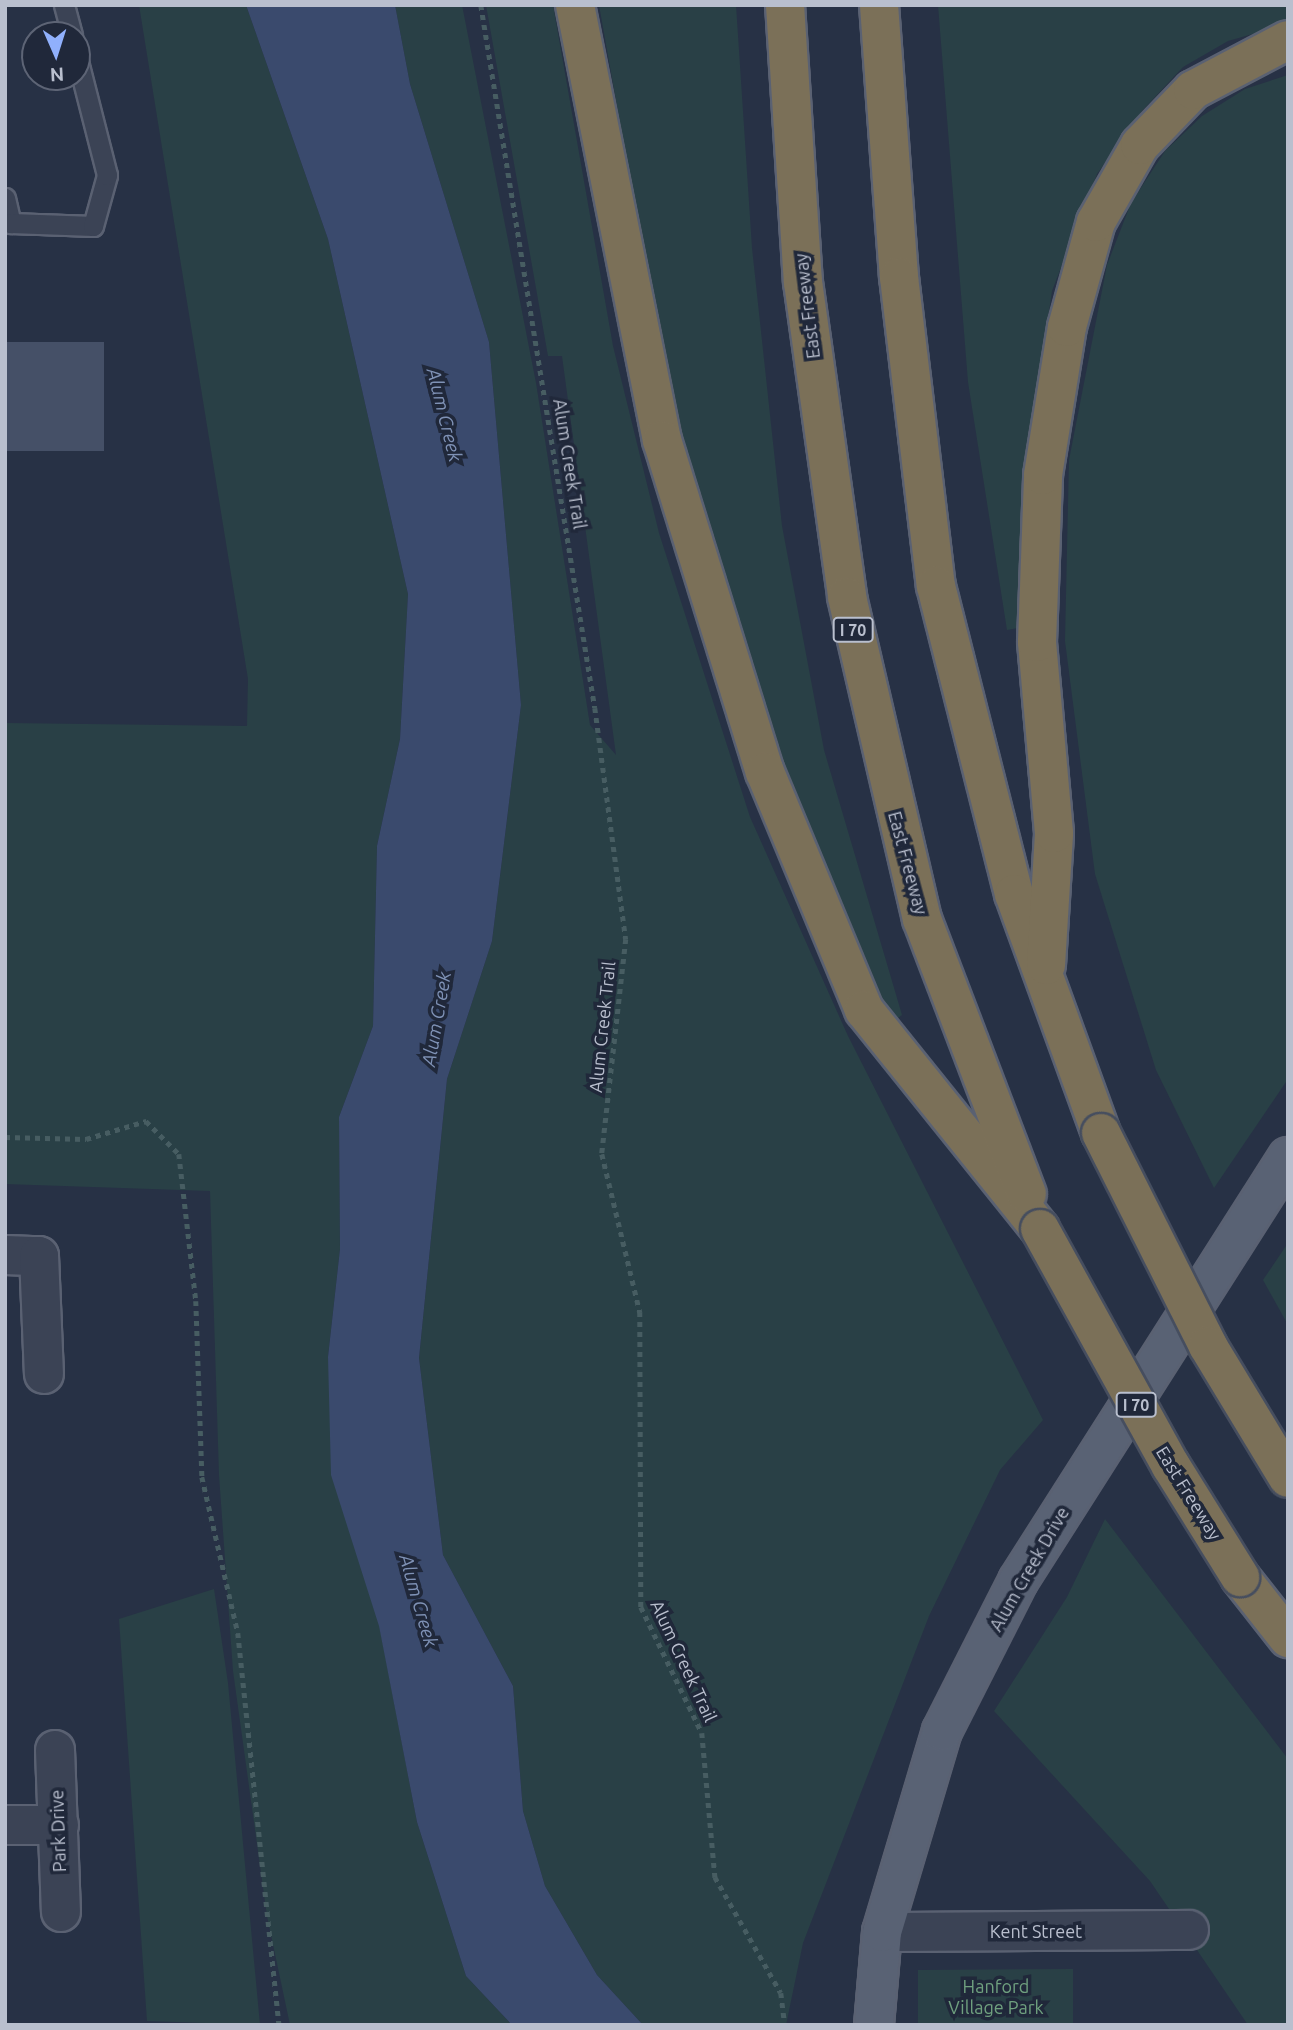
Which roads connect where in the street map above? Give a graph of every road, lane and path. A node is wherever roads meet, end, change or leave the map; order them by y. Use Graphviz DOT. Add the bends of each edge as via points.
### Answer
graph roads {
  1 [pos="481,5"];
  2 [pos="575,5"];
  3 [pos="785,5"];
  4 [pos="879,5"];
  5 [pos="1288,40"];
  6 [pos="86,91"];
  7 [pos="5,198"];
  8 [pos="1044,984"];
  9 [pos="5,1137"];
  10 [pos="1288,1157"];
  11 [pos="1040,1228"];
  12 [pos="22,1256"];
  13 [pos="44,1374"];
  14 [pos="1288,1478"];
  15 [pos="1288,1638"];
  16 [pos="55,1750"];
  17 [pos="5,1825"];
  18 [pos="59,1825"];
  19 [pos="61,1912"];
  20 [pos="1189,1930"];
  21 [pos="882,1932"];
  22 [pos="279,2025"];
  23 [pos="785,2025"];
  24 [pos="874,2025"];
  1 -- 23 [label="path, Alum Creek Trail" via="595,708 626,939 602,1154 640,1312 640,1607 702,1733 715,1877 781,1993"];
  2 -- 11 [label="highway" via="662,440 765,772 864,1010"];
  3 -- 11 [label="highway, East Freeway / I 70" via="803,282 847,597 881,761 922,919"];
  4 -- 8 [label="highway" via="900,290 936,586 986,795"];
  5 -- 8 [label="highway" via="1193,90 1140,145 1096,222 1068,327 1043,475 1038,600 1054,833"];
  6 -- 7 [label="lane" via="107,175 93,226 10,223"];
  8 -- 14 [label="highway, bridge" via="1101,1133 1208,1346"];
  9 -- 22 [label="path" via="86,1139 146,1121 179,1154 195,1301 202,1478 238,1633"];
  10 -- 21 [label="main road, Alum Creek Drive" via="1018,1581 942,1731"];
  11 -- 15 [label="highway, East Freeway / I 70, bridge" via="1164,1454 1240,1577"];
  12 -- 13 [label="street"];
  16 -- 18 [label="street, Park Drive"];
  17 -- 18 [label="street"];
  18 -- 19 [label="street, Park Drive"];
  20 -- 21 [label="street, Kent Street"];
  21 -- 24 [label="main road, Alum Creek Drive"];
}
